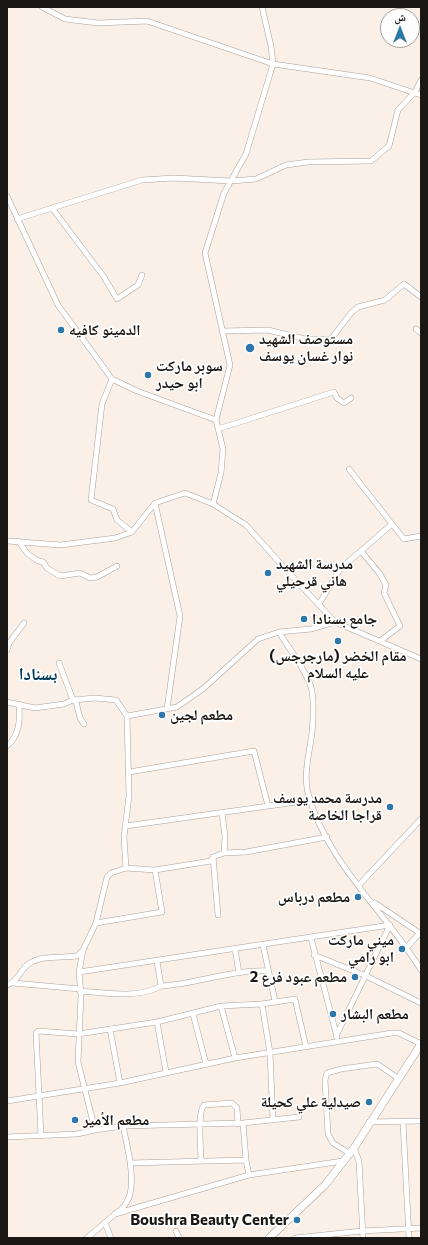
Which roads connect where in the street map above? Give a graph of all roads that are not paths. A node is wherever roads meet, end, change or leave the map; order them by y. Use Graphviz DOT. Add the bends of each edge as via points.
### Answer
graph roads {
  1 [pos="42,7"];
  2 [pos="56,7"];
  3 [pos="262,7"];
  4 [pos="57,15"];
  5 [pos="273,64"];
  6 [pos="421,80"];
  7 [pos="415,92"];
  8 [pos="421,95"];
  9 [pos="231,182"];
  10 [pos="7,197"];
  11 [pos="52,208"];
  12 [pos="17,219"];
  13 [pos="142,275"];
  14 [pos="421,297"];
  15 [pos="416,329"];
  16 [pos="222,331"];
  17 [pos="421,333"];
  18 [pos="112,379"];
  19 [pos="351,398"];
  20 [pos="216,420"];
  21 [pos="218,429"];
  22 [pos="349,469"];
  23 [pos="155,503"];
  24 [pos="213,504"];
  25 [pos="392,524"];
  26 [pos="132,532"];
  27 [pos="421,536"];
  28 [pos="7,541"];
  29 [pos="18,541"];
  30 [pos="361,551"];
  31 [pos="117,566"];
  32 [pos="319,604"];
  33 [pos="335,622"];
  34 [pos="24,623"];
  35 [pos="279,632"];
  36 [pos="380,641"];
  37 [pos="7,650"];
  38 [pos="421,658"];
  39 [pos="59,663"];
  40 [pos="73,700"];
  41 [pos="7,702"];
  42 [pos="19,704"];
  43 [pos="167,709"];
  44 [pos="127,716"];
  45 [pos="84,724"];
  46 [pos="7,746"];
  47 [pos="129,772"];
  48 [pos="311,800"];
  49 [pos="268,806"];
  50 [pos="222,812"];
  51 [pos="421,819"];
  52 [pos="126,826"];
  53 [pos="327,837"];
  54 [pos="224,853"];
  55 [pos="214,857"];
  56 [pos="126,868"];
  57 [pos="155,870"];
  58 [pos="359,885"];
  59 [pos="371,900"];
  60 [pos="218,915"];
  61 [pos="96,923"];
  62 [pos="390,925"];
  63 [pos="421,933"];
  64 [pos="311,938"];
  65 [pos="262,945"];
  66 [pos="407,947"];
  67 [pos="235,949"];
  68 [pos="83,950"];
  69 [pos="314,955"];
  70 [pos="157,961"];
  71 [pos="421,970"];
  72 [pos="268,971"];
  73 [pos="79,972"];
  74 [pos="239,973"];
  75 [pos="364,975"];
  76 [pos="13,983"];
  77 [pos="7,985"];
  78 [pos="161,986"];
  79 [pos="80,990"];
  80 [pos="275,1001"];
  81 [pos="421,1003"];
  82 [pos="262,1004"];
  83 [pos="221,1006"];
  84 [pos="193,1014"];
  85 [pos="157,1022"];
  86 [pos="110,1029"];
  87 [pos="78,1034"];
  88 [pos="336,1036"];
  89 [pos="338,1042"];
  90 [pos="421,1044"];
  91 [pos="306,1047"];
  92 [pos="270,1053"];
  93 [pos="235,1058"];
  94 [pos="206,1064"];
  95 [pos="166,1072"];
  96 [pos="398,1078"];
  97 [pos="120,1083"];
  98 [pos="84,1089"];
  99 [pos="39,1097"];
  100 [pos="7,1102"];
  101 [pos="299,1117"];
  102 [pos="273,1120"];
  103 [pos="421,1121"];
  104 [pos="369,1122"];
  105 [pos="403,1122"];
  106 [pos="240,1123"];
  107 [pos="201,1125"];
  108 [pos="123,1126"];
  109 [pos="94,1130"];
  110 [pos="40,1136"];
  111 [pos="7,1137"];
  112 [pos="352,1151"];
  113 [pos="246,1160"];
  114 [pos="201,1161"];
  115 [pos="343,1161"];
  116 [pos="130,1163"];
  117 [pos="249,1174"];
  118 [pos="115,1214"];
  119 [pos="105,1223"];
  120 [pos="421,1228"];
  121 [pos="408,1229"];
  122 [pos="362,1231"];
  123 [pos="176,1232"];
  124 [pos="86,1238"];
  125 [pos="111,1238"];
  126 [pos="179,1238"];
  127 [pos="269,1238"];
  128 [pos="295,1238"];
  129 [pos="363,1238"];
  130 [pos="409,1238"];
  1 -- 4 [label="street"];
  2 -- 4 [label="street"];
  3 -- 5 [label="street"];
  4 -- 5 [label="street" via="65,19 98,23 147,21"];
  5 -- 7 [label="street" via="370,78"];
  5 -- 9 [label="street" via="246,154"];
  6 -- 7 [label="street"];
  7 -- 8 [label="street"];
  7 -- 9 [label="street" via="398,110 389,146 371,161 286,165 256,179"];
  9 -- 11 [label="street" via="174,178 142,180"];
  9 -- 16 [label="street" via="224,193 205,253"];
  10 -- 12 [label="street"];
  11 -- 12 [label="street"];
  11 -- 13 [label="street" via="104,277 117,299 138,285"];
  12 -- 18 [label="street" via="58,305"];
  14 -- 16 [label="street" via="404,284 385,300 358,307 331,339 305,339 268,330"];
  15 -- 17 [label="street"];
  16 -- 20 [label="street" via="230,365"];
  18 -- 20 [label="street" via="136,391"];
  18 -- 26 [label="street" via="102,404 91,500 113,509 117,520"];
  19 -- 21 [label="street" via="344,402 337,398 334,392"];
  20 -- 21 [label="street"];
  21 -- 24 [label="street" via="223,449 221,473"];
  22 -- 25 [label="street"];
  23 -- 24 [label="street" via="185,493"];
  23 -- 26 [label="street"];
  23 -- 43 [label="street" via="180,616"];
  24 -- 32 [label="street" via="246,525"];
  25 -- 27 [label="street" via="404,539"];
  25 -- 30 [label="street"];
  26 -- 29 [label="street" via="115,538 61,545"];
  28 -- 29 [label="street"];
  29 -- 31 [label="street" via="27,554 43,562 47,568 60,576 80,574 90,578 97,577"];
  30 -- 32 [label="street" via="340,569"];
  30 -- 36 [label="street" via="386,585 384,593 400,626"];
  32 -- 33 [label="street"];
  33 -- 35 [label="street" via="310,629"];
  33 -- 36 [label="street"];
  34 -- 37 [label="street" via="8,643"];
  35 -- 43 [label="street" via="258,639 204,688 178,707"];
  35 -- 48 [label="street" via="311,688 312,732 306,770"];
  36 -- 38 [label="street"];
  39 -- 40 [label="street"];
  40 -- 42 [label="street" via="64,704 35,708"];
  40 -- 44 [label="street" via="116,700"];
  40 -- 45 [label="street"];
  41 -- 42 [label="street"];
  42 -- 46 [label="street" via="20,721 13,741"];
  43 -- 44 [label="street"];
  44 -- 47 [label="street"];
  47 -- 49 [label="street" via="254,751"];
  47 -- 52 [label="street"];
  48 -- 49 [label="street"];
  48 -- 53 [label="street"];
  49 -- 50 [label="street"];
  50 -- 52 [label="street"];
  50 -- 54 [label="street"];
  51 -- 58 [label="street"];
  52 -- 56 [label="street"];
  53 -- 54 [label="street" via="246,852"];
  53 -- 58 [label="street" via="338,860"];
  54 -- 55 [label="street"];
  55 -- 57 [label="street" via="212,861"];
  55 -- 60 [label="street"];
  56 -- 57 [label="street"];
  56 -- 61 [label="street" via="111,872 107,877"];
  57 -- 61 [label="street" via="162,912"];
  58 -- 59 [label="street"];
  59 -- 62 [label="street"];
  59 -- 63 [label="street"];
  61 -- 68 [label="street"];
  62 -- 64 [label="street"];
  62 -- 66 [label="street"];
  62 -- 75 [label="street"];
  63 -- 66 [label="street"];
  64 -- 65 [label="street"];
  64 -- 69 [label="street"];
  65 -- 67 [label="street"];
  65 -- 72 [label="street"];
  66 -- 71 [label="street"];
  67 -- 70 [label="street"];
  67 -- 74 [label="street"];
  68 -- 73 [label="street"];
  68 -- 76 [label="street" via="77,956 56,956 30,963"];
  69 -- 75 [label="street"];
  69 -- 88 [label="street"];
  70 -- 73 [label="street"];
  70 -- 78 [label="street"];
  72 -- 74 [label="street"];
  72 -- 80 [label="street"];
  73 -- 79 [label="street"];
  74 -- 78 [label="street"];
  75 -- 81 [label="street"];
  75 -- 88 [label="street"];
  76 -- 77 [label="street"];
  76 -- 79 [label="street"];
  78 -- 79 [label="street" via="126,994"];
  79 -- 87 [label="street"];
  80 -- 82 [label="street"];
  80 -- 91 [label="street" via="295,999"];
  82 -- 83 [label="street"];
  82 -- 92 [label="street"];
  83 -- 84 [label="street"];
  83 -- 93 [label="street"];
  84 -- 85 [label="street"];
  84 -- 94 [label="street"];
  85 -- 86 [label="street"];
  85 -- 95 [label="street"];
  86 -- 87 [label="street"];
  86 -- 97 [label="street"];
  87 -- 98 [label="street" via="78,1062"];
  87 -- 99 [label="street" via="42,1031 36,1033"];
  88 -- 89 [label="street"];
  89 -- 90 [label="street" via="399,1033"];
  89 -- 91 [label="street"];
  90 -- 96 [label="street"];
  91 -- 92 [label="street"];
  92 -- 93 [label="street"];
  92 -- 102 [label="street"];
  93 -- 94 [label="street"];
  94 -- 95 [label="street"];
  95 -- 97 [label="street"];
  96 -- 104 [label="street"];
  96 -- 112 [label="street" via="377,1064 327,1073 325,1080 328,1134 333,1143"];
  97 -- 98 [label="street"];
  98 -- 99 [label="street"];
  98 -- 109 [label="street"];
  99 -- 100 [label="street"];
  99 -- 110 [label="street"];
  101 -- 102 [label="street"];
  102 -- 106 [label="street"];
  103 -- 105 [label="street"];
  104 -- 105 [label="street"];
  104 -- 112 [label="street"];
  105 -- 121 [label="street"];
  106 -- 107 [label="street"];
  106 -- 107 [label="street" via="234,1105 208,1103 202,1107"];
  106 -- 113 [label="street"];
  107 -- 108 [label="street"];
  107 -- 114 [label="street"];
  108 -- 109 [label="street"];
  108 -- 116 [label="street"];
  109 -- 110 [label="street" via="77,1134"];
  110 -- 111 [label="street"];
  112 -- 115 [label="street"];
  112 -- 122 [label="street" via="358,1161"];
  113 -- 114 [label="street"];
  113 -- 117 [label="street"];
  114 -- 116 [label="street"];
  115 -- 117 [label="street"];
  115 -- 127 [label="street" via="325,1185"];
  116 -- 118 [label="street" via="132,1188 127,1202"];
  117 -- 118 [label="street"];
  118 -- 119 [label="street"];
  119 -- 124 [label="street"];
  119 -- 125 [label="street"];
  120 -- 121 [label="street"];
  121 -- 122 [label="street"];
  121 -- 130 [label="street"];
  122 -- 128 [label="street"];
  122 -- 129 [label="street"];
  123 -- 126 [label="street"];
}
